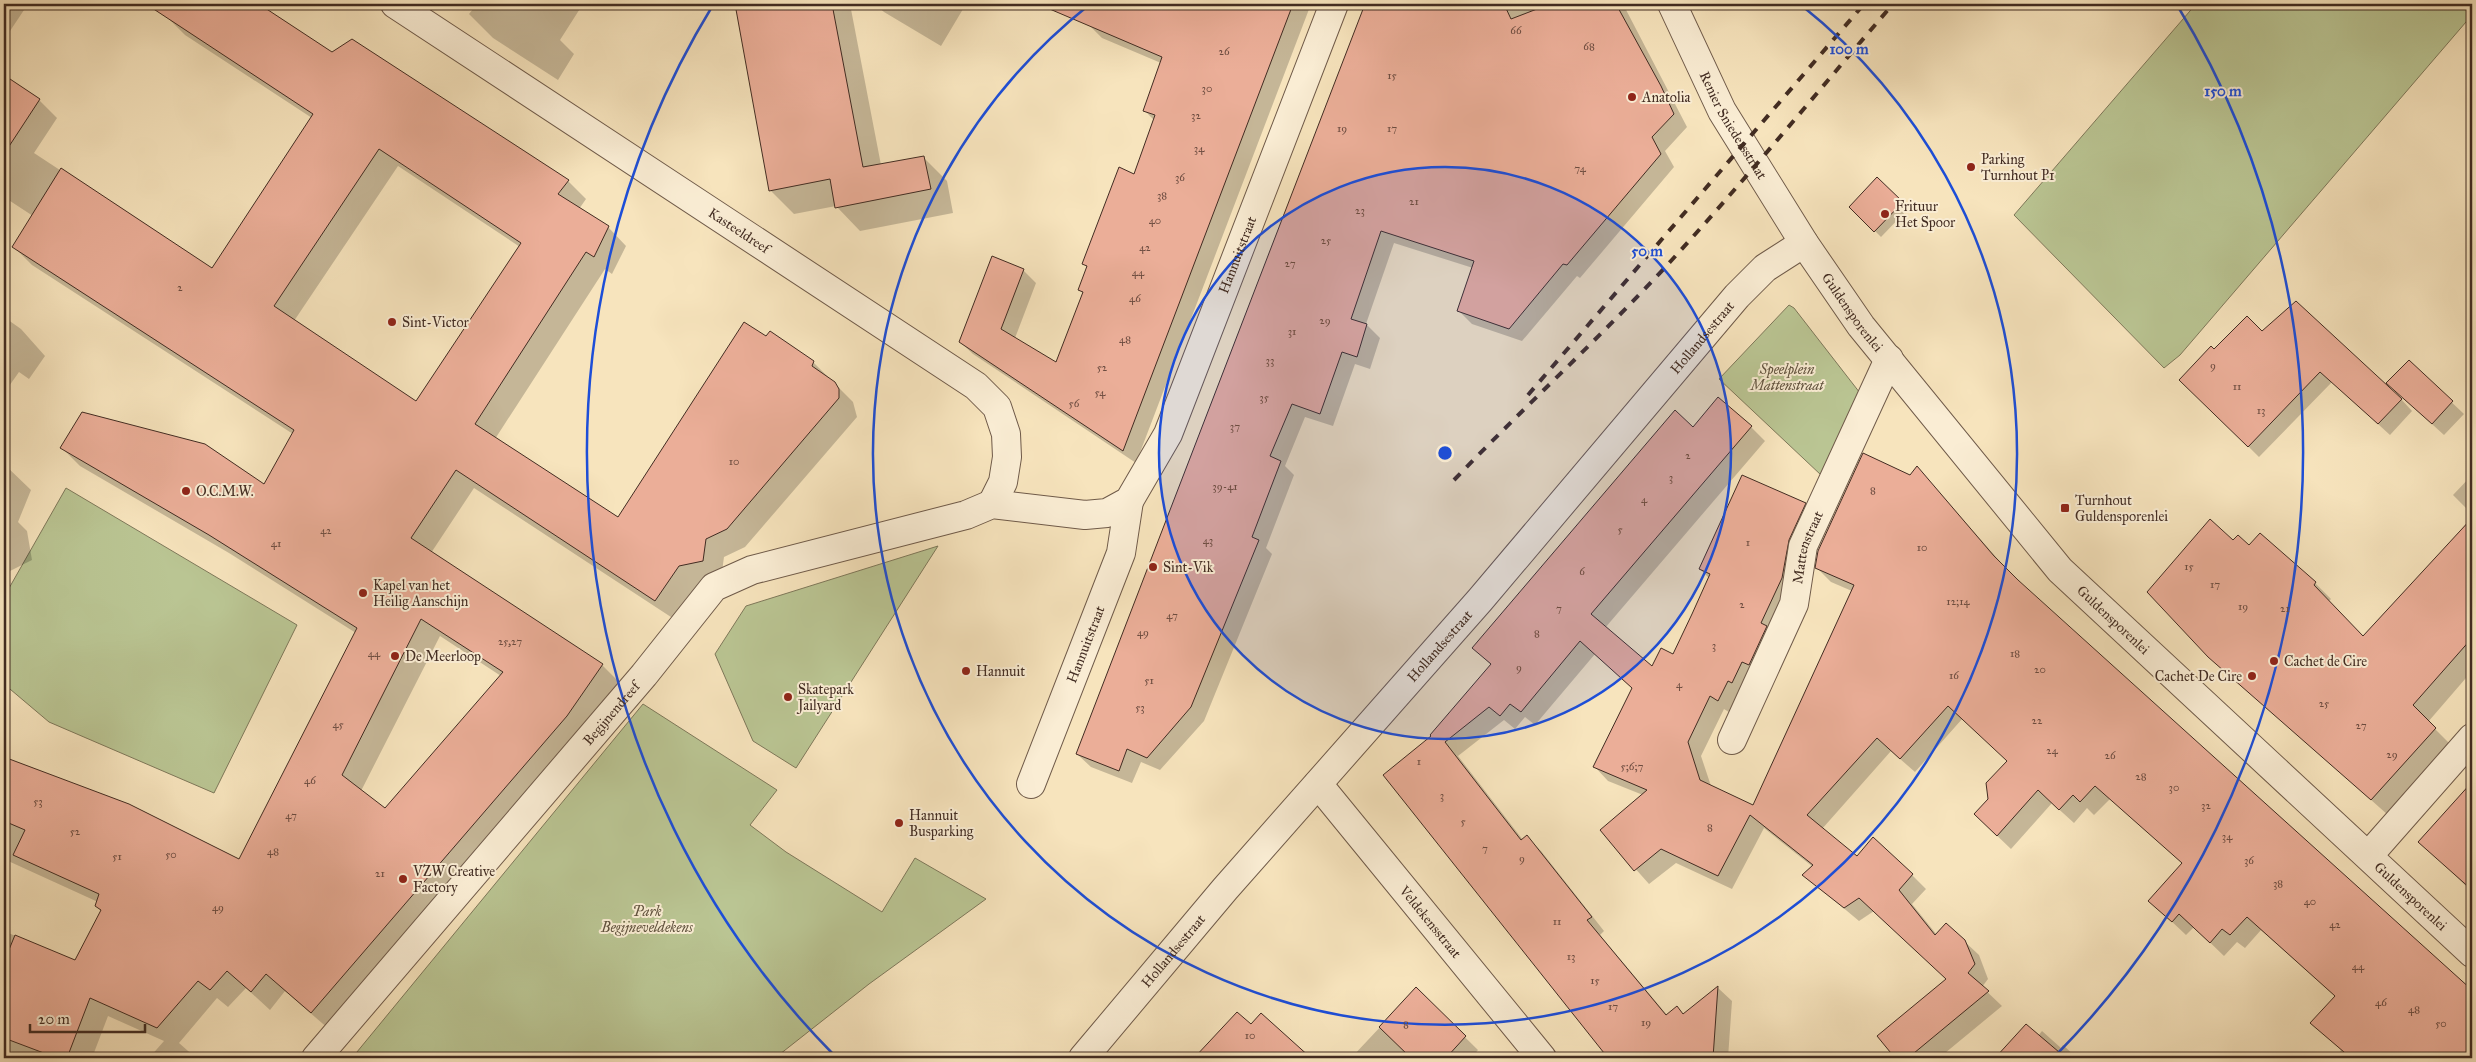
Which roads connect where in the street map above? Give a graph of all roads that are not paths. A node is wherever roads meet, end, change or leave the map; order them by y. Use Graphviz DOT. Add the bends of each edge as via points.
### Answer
graph roads {
  1 [pos="395,4"];
  2 [pos="1334,4"];
  3 [pos="1672,4"];
  4 [pos="1804,243"];
  5 [pos="1888,359"];
  6 [pos="1129,501"];
  7 [pos="992,504"];
  8 [pos="2472,738"];
  9 [pos="1732,740"];
  10 [pos="1031,784"];
  11 [pos="1318,784"];
  12 [pos="2369,855"];
  13 [pos="2472,953"];
  14 [pos="316,1058"];
  15 [pos="1083,1058"];
  16 [pos="1542,1058"];
  1 -- 7 [label="street, Kasteeldreef" via="976,386 997,407 1006,434 1003,482"];
  2 -- 6 [label="street, Hannuitstraat" via="1168,434"];
  3 -- 4 [label="street, Renier Sniedersstraat" via="1722,110"];
  4 -- 5 [label="street, Guldensporenlei" via="1861,326"];
  4 -- 11 [label="street, Hollandsestraat" via="1765,268 1737,296 1480,600"];
  5 -- 9 [label="street, Mattenstraat" via="1803,546 1794,604"];
  5 -- 12 [label="street, Guldensporenlei" via="2060,570"];
  6 -- 7 [label="street" via="1107,513 1085,515"];
  6 -- 10 [label="street, Hannuitstraat" via="1121,553"];
  7 -- 14 [label="street, Begijnendreef" via="966,515 752,570 714,586 644,676"];
  8 -- 12 [label="street"];
  11 -- 15 [label="street, Hollandsestraat"];
  11 -- 16 [label="street, Veldekensstraat"];
  12 -- 13 [label="street, Guldensporenlei"];
}
